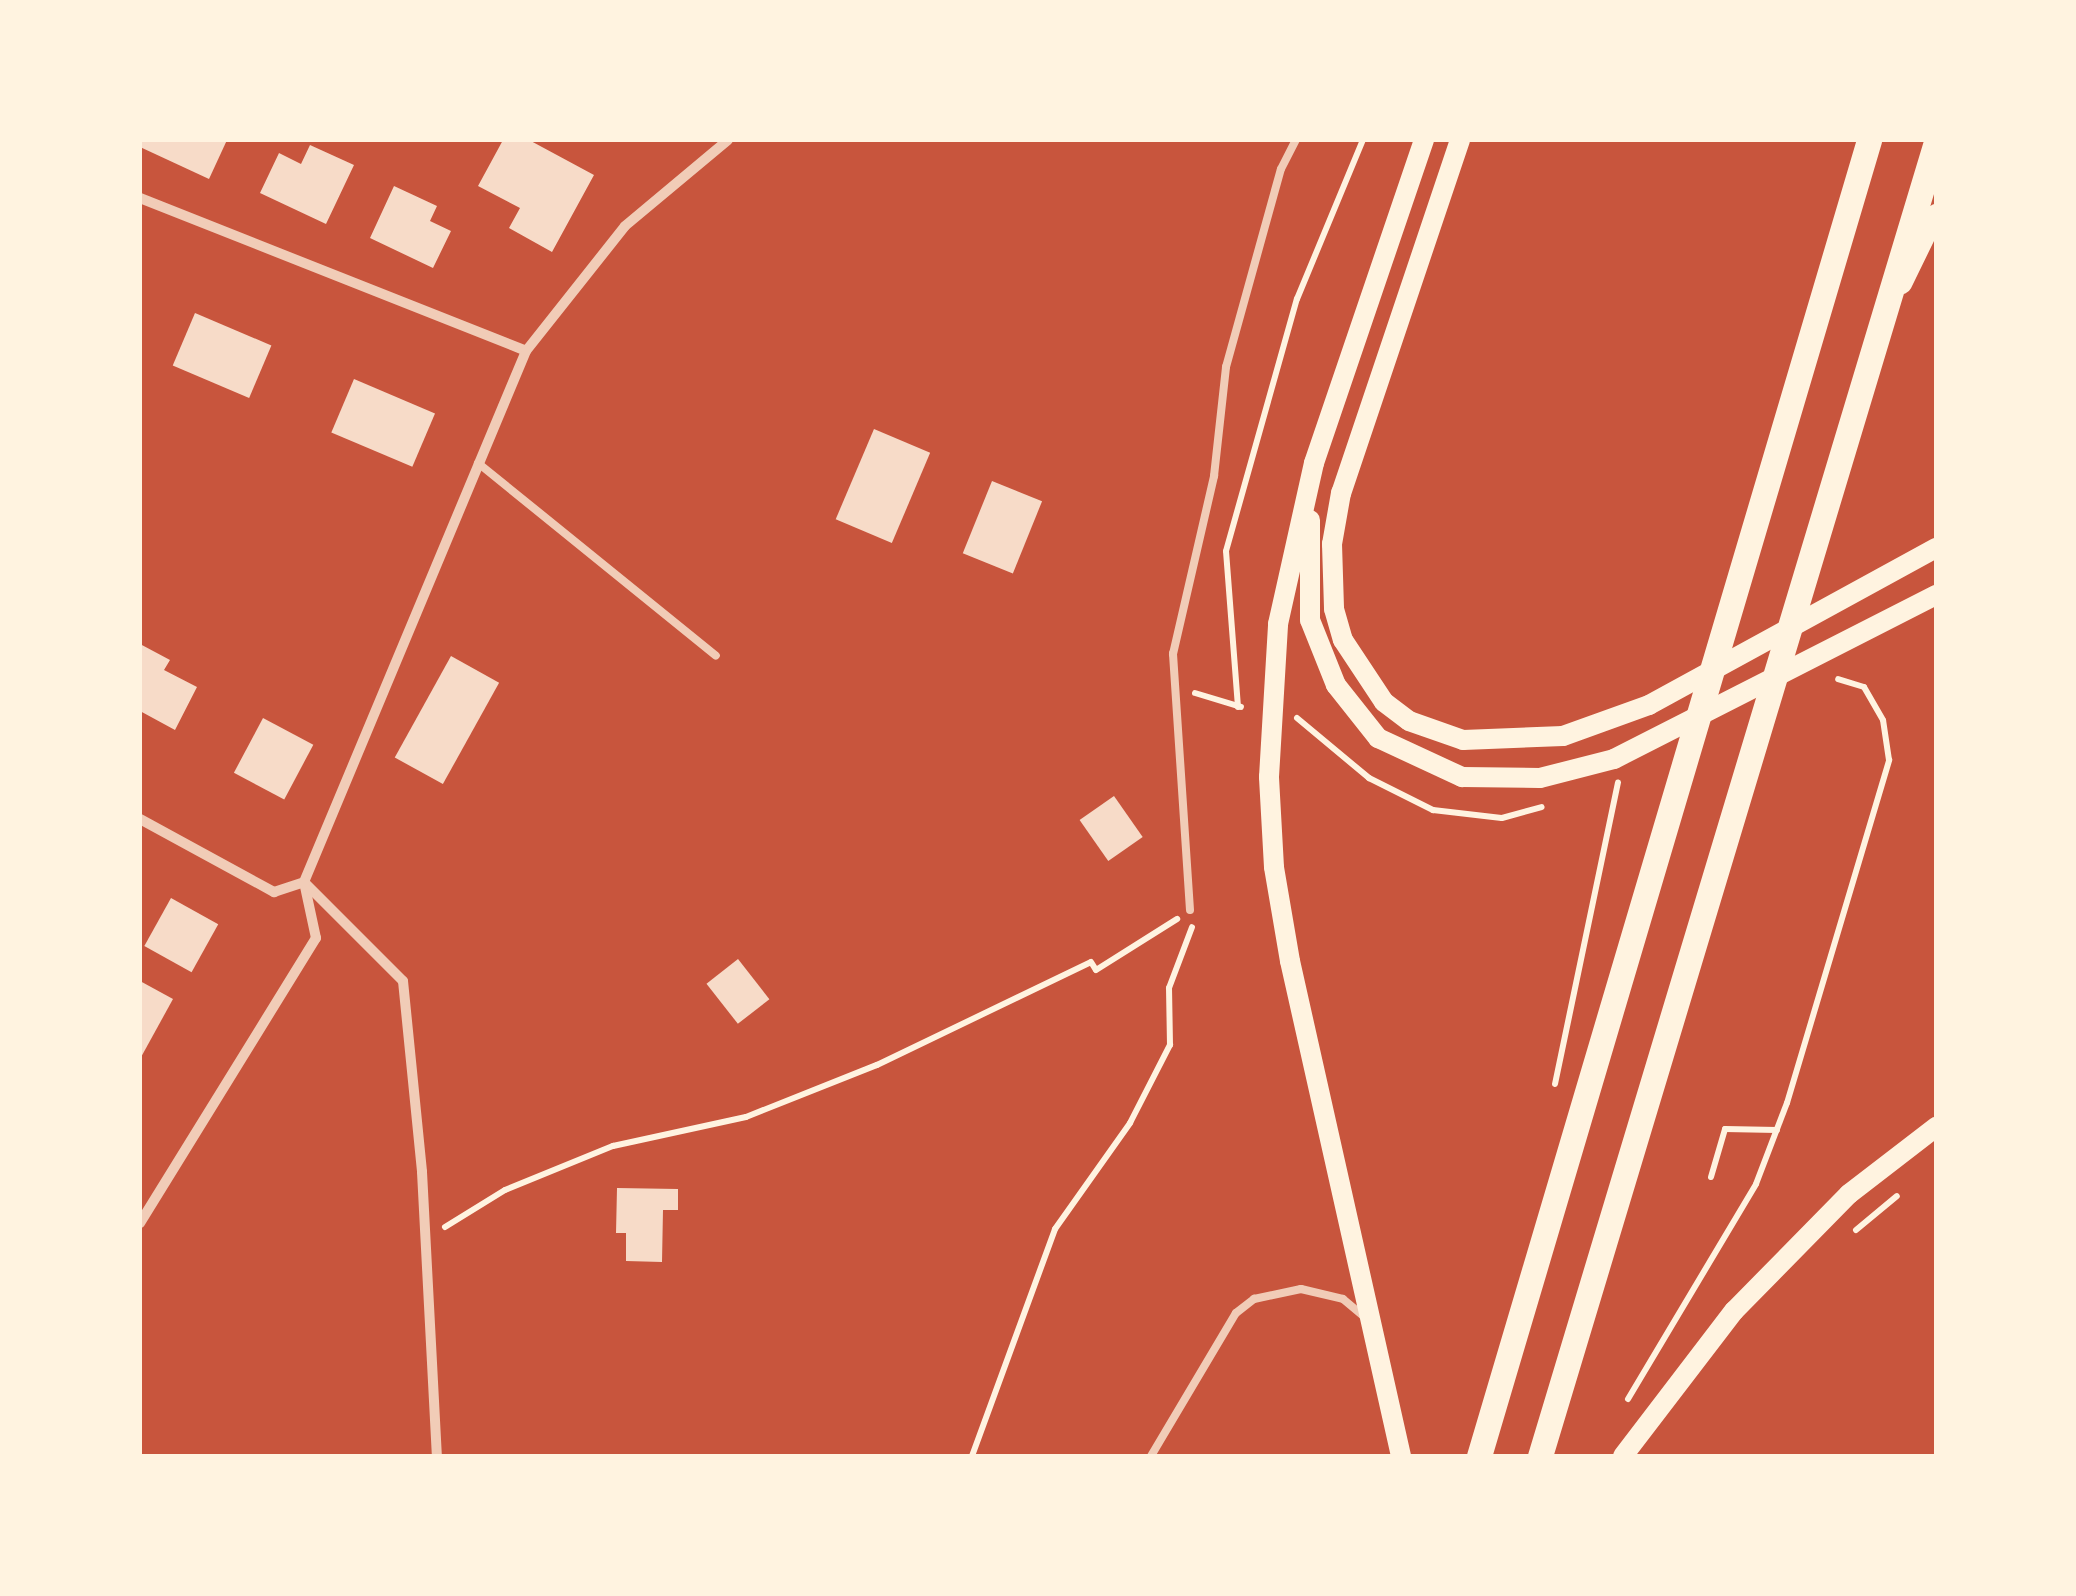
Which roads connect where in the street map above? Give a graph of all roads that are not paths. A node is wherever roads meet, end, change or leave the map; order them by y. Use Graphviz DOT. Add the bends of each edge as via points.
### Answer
graph roads {
  1 [pos="728,140"];
  2 [pos="1296,140"];
  3 [pos="1424,140"];
  4 [pos="1460,140"];
  5 [pos="1870,140"];
  6 [pos="1936,142"];
  7 [pos="140,198"];
  8 [pos="1936,214"];
  9 [pos="1881,326"];
  10 [pos="526,351"];
  11 [pos="478,463"];
  12 [pos="1314,463"];
  13 [pos="1936,548"];
  14 [pos="1936,595"];
  15 [pos="716,656"];
  16 [pos="140,819"];
  17 [pos="304,882"];
  18 [pos="1190,910"];
  19 [pos="1936,1127"];
  20 [pos="140,1223"];
  21 [pos="1369,1320"];
  22 [pos="436,1456"];
  23 [pos="1151,1456"];
  24 [pos="1401,1456"];
  25 [pos="1479,1456"];
  26 [pos="1540,1456"];
  27 [pos="1623,1456"];
  1 -- 10 [label="street" via="625,226"];
  2 -- 18 [label="lane" via="1226,367 1214,476 1173,654"];
  3 -- 12 [label="main road"];
  4 -- 13 [label="main road" via="1341,493 1332,544 1334,609 1343,640 1384,702 1409,722 1463,740 1563,736 1649,706"];
  5 -- 25 [label="main road"];
  6 -- 9 [label="main road"];
  7 -- 10 [label="street"];
  8 -- 9 [label="main road"];
  9 -- 26 [label="main road"];
  10 -- 11 [label="street"];
  11 -- 15 [label="lane"];
  11 -- 17 [label="street"];
  12 -- 14 [label="main road" via="1305,584 1319,651 1336,685 1378,738 1462,776 1540,778 1614,760"];
  12 -- 21 [label="main road" via="1278,624 1270,825 1290,960"];
  16 -- 17 [label="street" via="274,892"];
  17 -- 20 [label="street" via="316,938"];
  17 -- 22 [label="street" via="404,981"];
  19 -- 27 [label="main road" via="1849,1194 1734,1311"];
  21 -- 23 [label="lane" via="1343,1299 1301,1289 1254,1299 1236,1313"];
  21 -- 24 [label="main road"];
}
